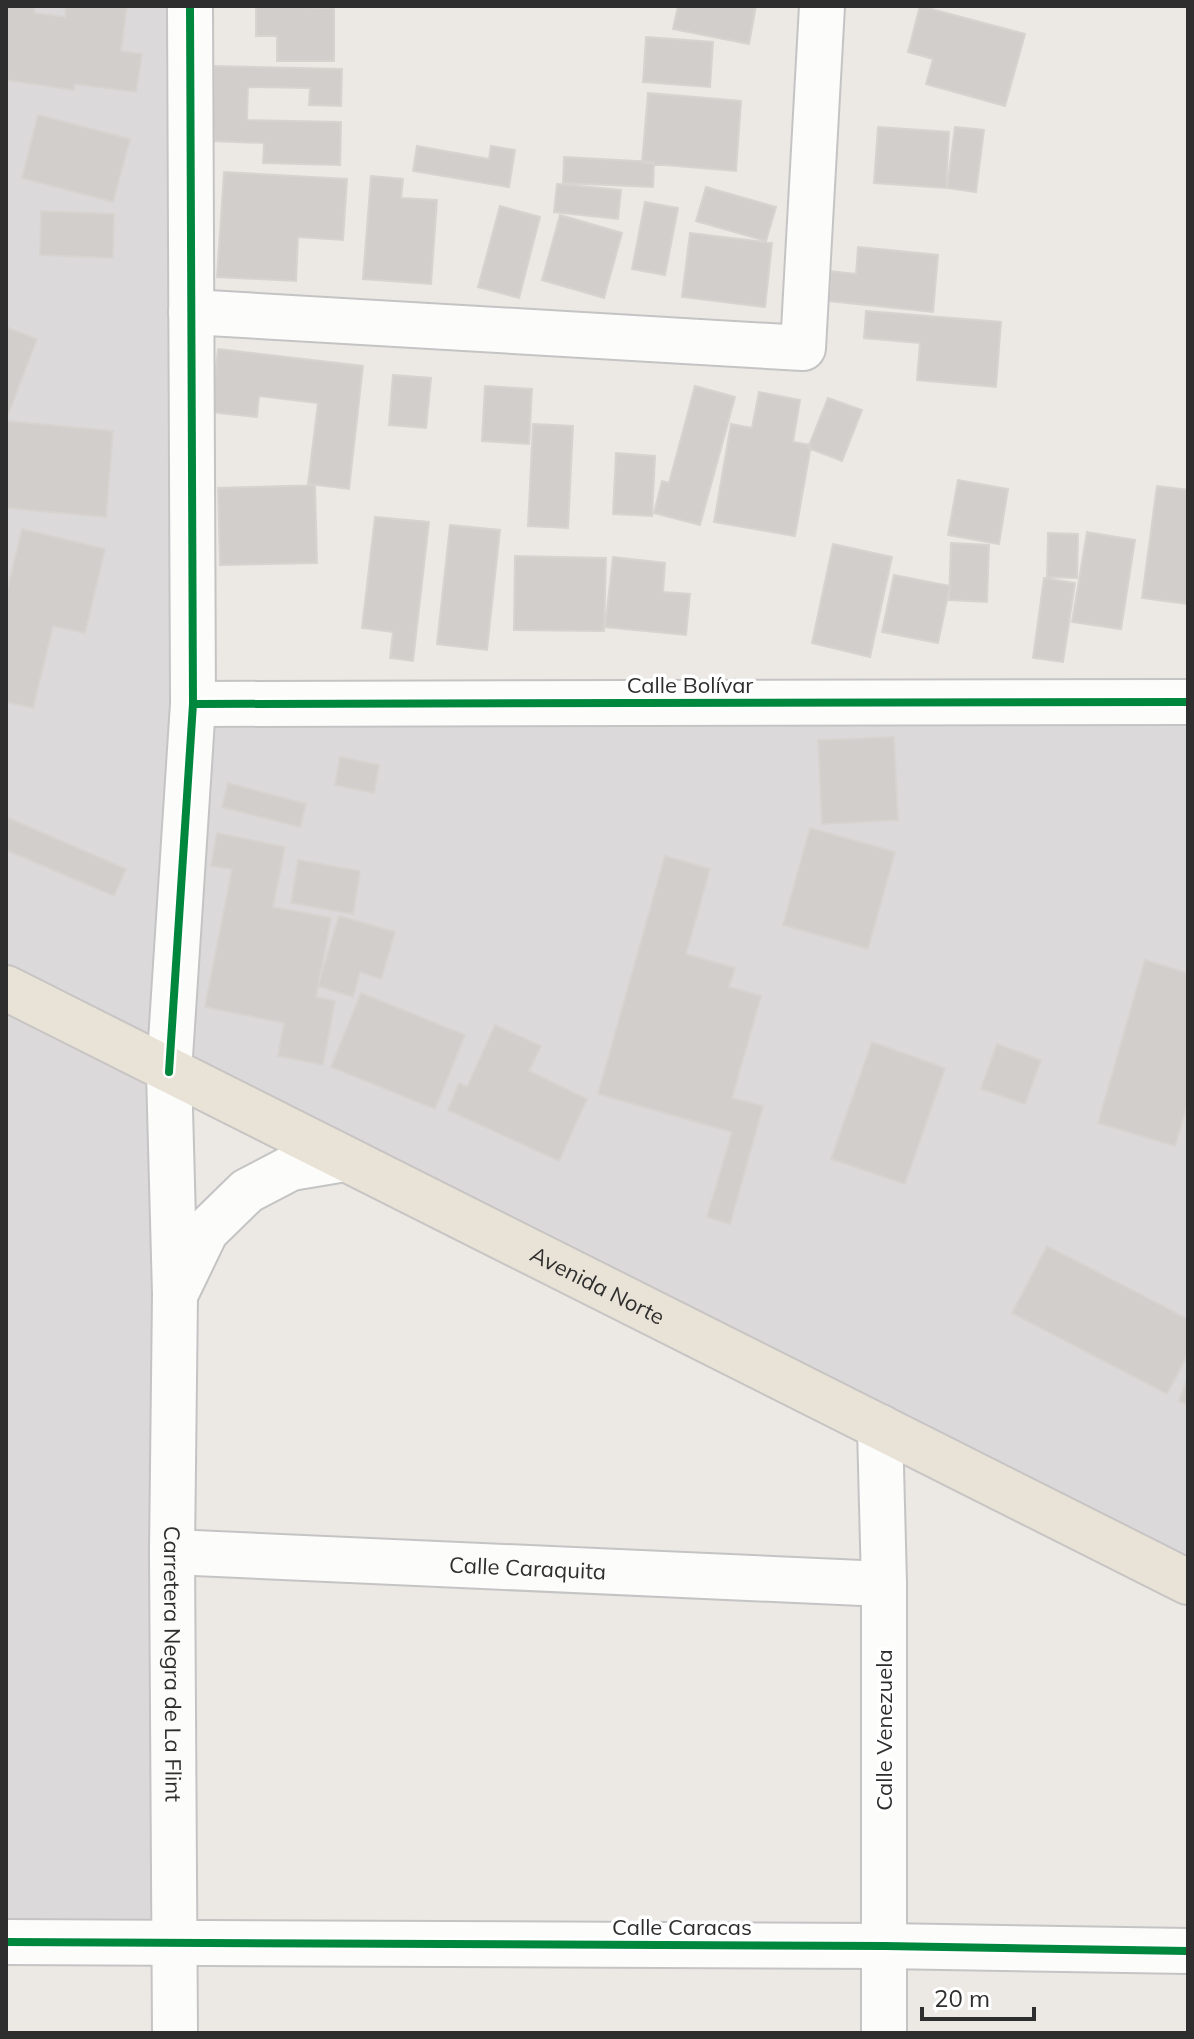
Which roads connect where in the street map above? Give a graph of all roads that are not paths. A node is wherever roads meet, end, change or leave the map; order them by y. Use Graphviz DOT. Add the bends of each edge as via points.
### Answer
graph roads {
  1 [pos="190,6"];
  2 [pos="822,6"];
  3 [pos="191,312"];
  4 [pos="1188,702"];
  5 [pos="193,704"];
  6 [pos="6,988"];
  7 [pos="169,1072"];
  8 [pos="345,1159"];
  9 [pos="175,1294"];
  10 [pos="880,1427"];
  11 [pos="172,1552"];
  12 [pos="1188,1582"];
  13 [pos="884,1584"];
  14 [pos="6,1942"];
  15 [pos="175,1943"];
  16 [pos="884,1946"];
  17 [pos="1188,1951"];
  18 [pos="175,2033"];
  19 [pos="884,2033"];
  1 -- 3 [label="street, Carretera Negra de La Flint"];
  2 -- 3 [label="street" via="803,348"];
  3 -- 5 [label="street, Carretera Negra de La Flint"];
  4 -- 5 [label="street, Calle Bolívar"];
  5 -- 7 [label="street, Carretera Negra de La Flint"];
  6 -- 7 [label="highway, Avenida Norte"];
  7 -- 8 [label="highway, Avenida Norte"];
  7 -- 9 [label="street, Carretera Negra de La Flint"];
  8 -- 9 [label="street, Carretera Negra de La Flint" via="291,1168 247,1191 206,1231"];
  8 -- 10 [label="highway, Avenida Norte"];
  9 -- 11 [label="street, Carretera Negra de La Flint"];
  10 -- 12 [label="highway, Avenida Norte"];
  10 -- 13 [label="street, Calle Venezuela"];
  11 -- 13 [label="street, Calle Caraquita"];
  11 -- 15 [label="street, Carretera Negra de La Flint"];
  13 -- 16 [label="street, Calle Venezuela"];
  14 -- 15 [label="street, Calle Caracas"];
  15 -- 16 [label="street, Calle Caracas"];
  15 -- 18 [label="street, Carretera Negra de La Flint"];
  16 -- 17 [label="street, Calle Caracas"];
  16 -- 19 [label="street, Calle Venezuela"];
}
